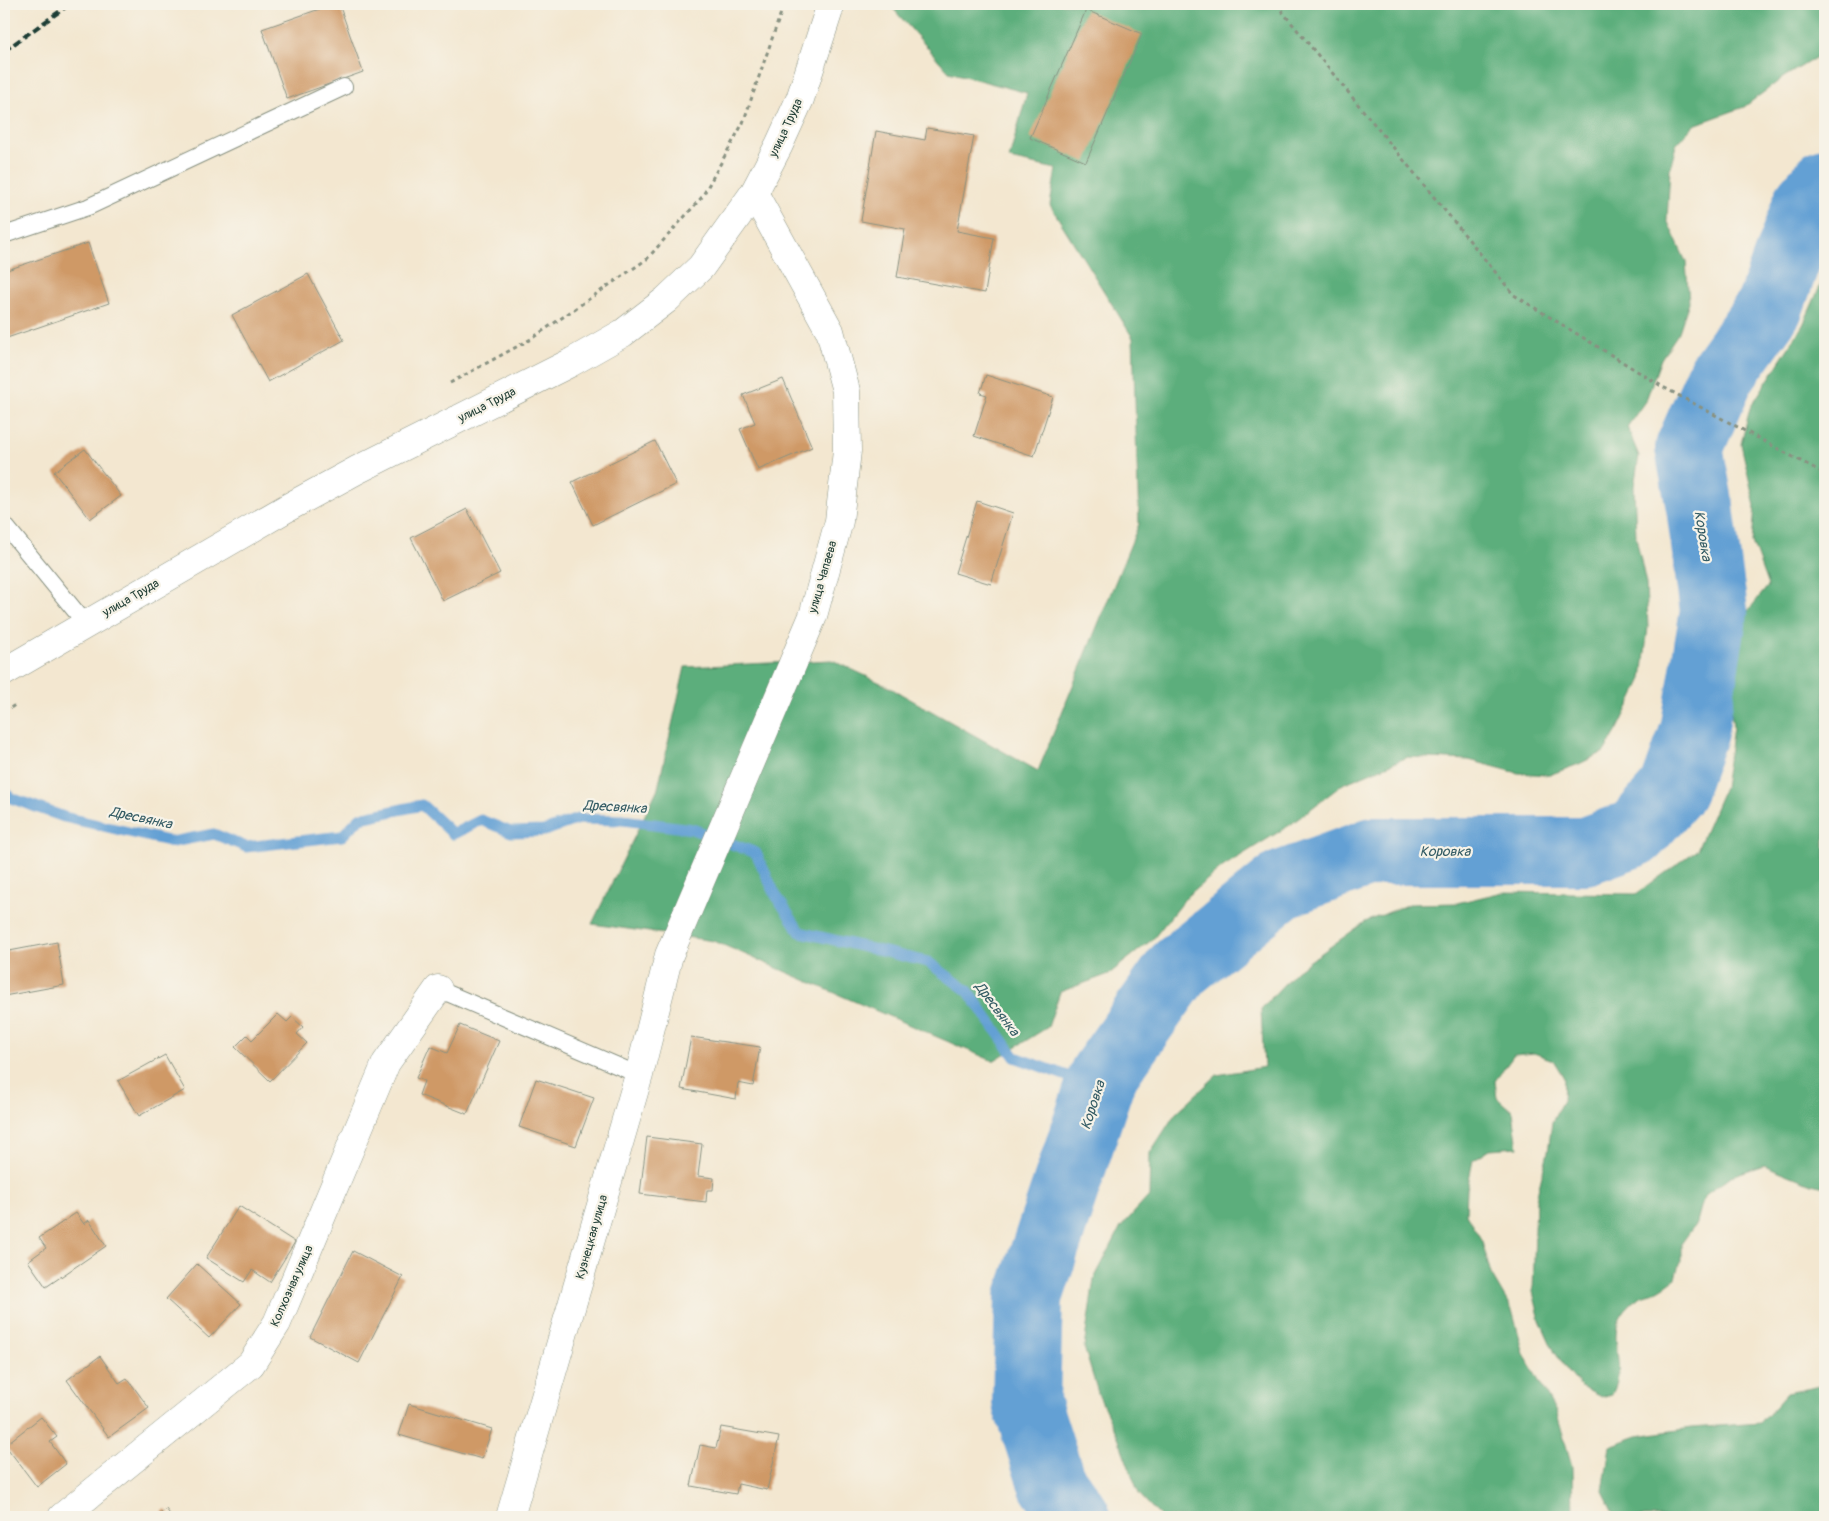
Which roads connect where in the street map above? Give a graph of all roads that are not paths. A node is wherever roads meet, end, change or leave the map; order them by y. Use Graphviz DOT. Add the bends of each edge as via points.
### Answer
graph roads {
  1 [pos="831,4"];
  2 [pos="344,87"];
  3 [pos="754,193"];
  4 [pos="4,235"];
  5 [pos="4,524"];
  6 [pos="86,624"];
  7 [pos="4,672"];
  8 [pos="669,955"];
  9 [pos="438,990"];
  10 [pos="639,1074"];
  11 [pos="62,1517"];
  12 [pos="510,1517"];
  1 -- 3 [label="street, улица Труда" via="800,98"];
  2 -- 4 [label="lane" via="88,206"];
  3 -- 6 [label="street, улица Труда" via="701,267 666,300 623,333 357,470"];
  3 -- 8 [label="street, улица Чапаева" via="830,331 846,391 848,451 839,521 813,616"];
  5 -- 6 [label="lane"];
  6 -- 7 [label="street, улица Труда"];
  8 -- 10 [label="street, Кузнецкая улица"];
  9 -- 10 [label="lane"];
  9 -- 11 [label="street, Колхозная улица" via="386,1063 277,1323 251,1364"];
  10 -- 12 [label="street, Кузнецкая улица"];
}
